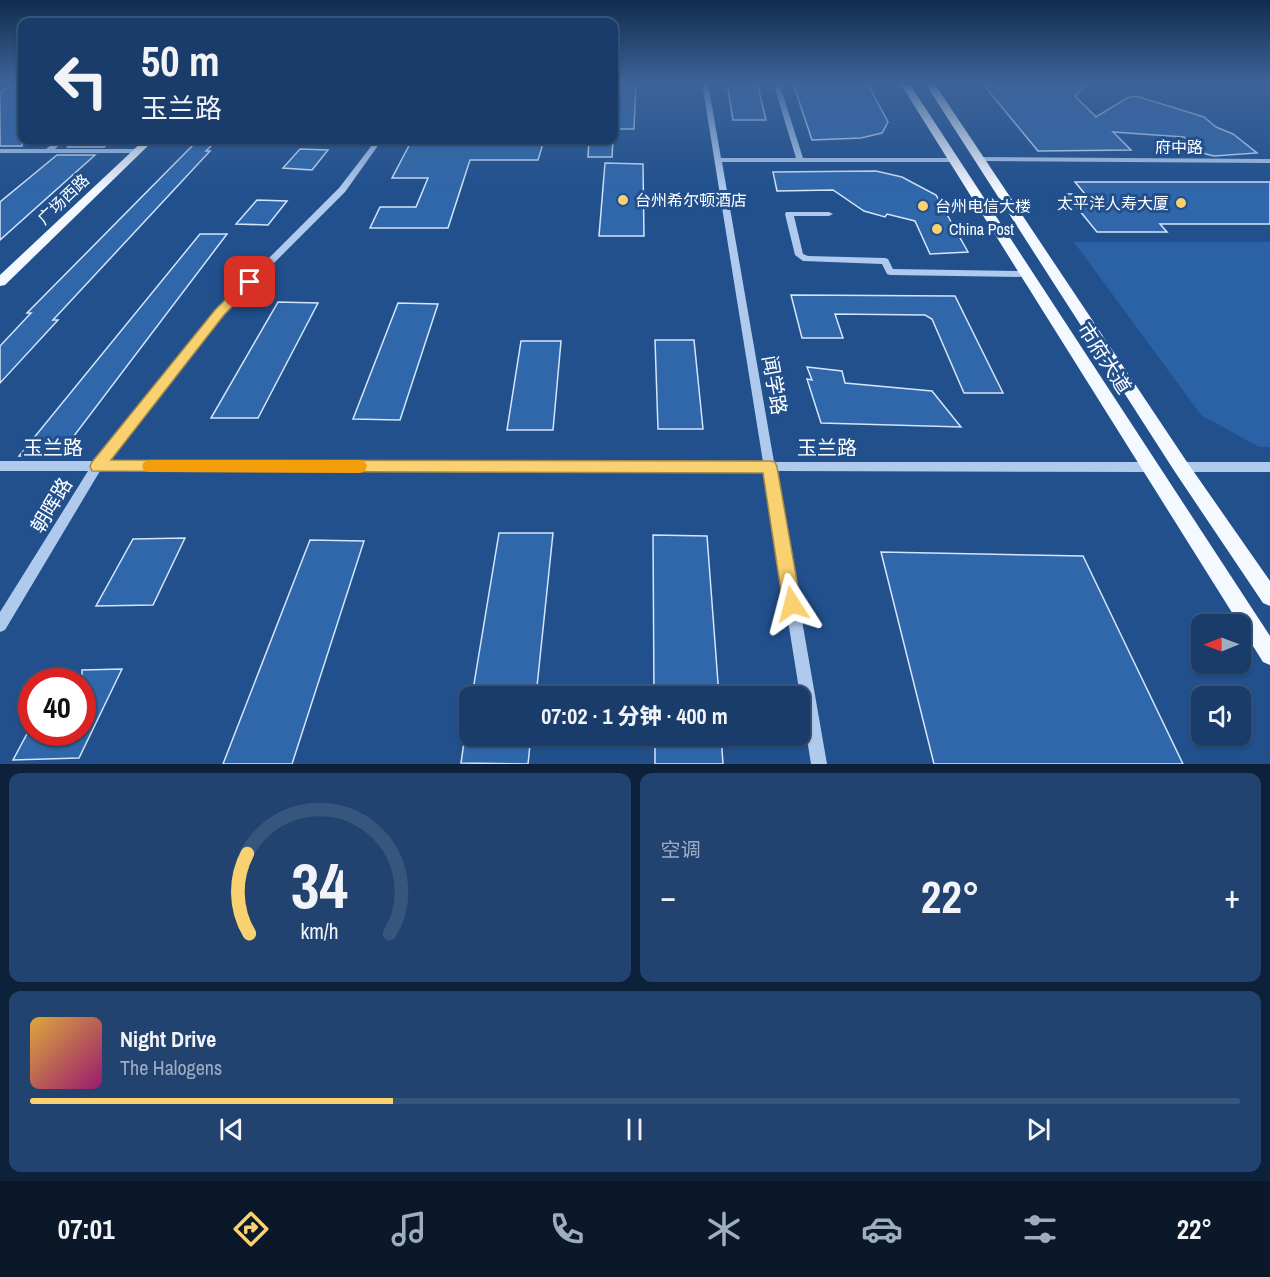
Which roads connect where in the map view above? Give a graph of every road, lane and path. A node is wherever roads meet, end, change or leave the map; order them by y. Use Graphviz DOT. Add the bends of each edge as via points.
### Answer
graph roads {
  1 [pos="711,119"];
  2 [pos="787,119"];
  3 [pos="926,119"];
  4 [pos="952,119"];
  5 [pos="57,144"];
  6 [pos="145,144"];
  7 [pos="376,144"];
  8 [pos="0,151"];
  9 [pos="48,151"];
  10 [pos="137,151"];
  11 [pos="717,159"];
  12 [pos="979,159"];
  13 [pos="800,160"];
  14 [pos="952,160"];
  15 [pos="1270,161"];
  16 [pos="829,214"];
  17 [pos="1026,274"];
  18 [pos="0,282"];
  19 [pos="0,466"];
  20 [pos="97,466"];
  21 [pos="770,467"];
  22 [pos="1149,467"];
  23 [pos="1181,467"];
  24 [pos="1270,467"];
  25 [pos="1270,597"];
  26 [pos="0,625"];
  27 [pos="1270,656"];
  28 [pos="819,764"];
  1 -- 11 [label="street, 闻学路"];
  2 -- 13 [label="street"];
  3 -- 14 [label="main road, 市府大道"];
  4 -- 12 [label="main road, 市府大道"];
  5 -- 9 [label="street"];
  6 -- 10 [label="main road, 广场西路"];
  7 -- 20 [label="street, 朝晖路" via="342,190 219,313"];
  8 -- 9 [label="street"];
  9 -- 10 [label="street"];
  10 -- 18 [label="main road, 广场西路"];
  11 -- 13 [label="street"];
  11 -- 21 [label="street, 闻学路"];
  12 -- 15 [label="street, 府中路"];
  12 -- 23 [label="main road, 市府大道"];
  13 -- 14 [label="street"];
  14 -- 17 [label="main road, 市府大道"];
  16 -- 17 [label="street" via="789,214 799,255 806,259 885,261 891,272"];
  17 -- 22 [label="main road, 市府大道"];
  19 -- 20 [label="street, 玉兰路"];
  20 -- 21 [label="street, 玉兰路"];
  20 -- 26 [label="street, 朝晖路"];
  21 -- 22 [label="street, 玉兰路"];
  21 -- 28 [label="street, 闻学路"];
  22 -- 27 [label="main road, 市府大道"];
  23 -- 24 [label="street"];
  23 -- 25 [label="main road, 市府大道"];
}
